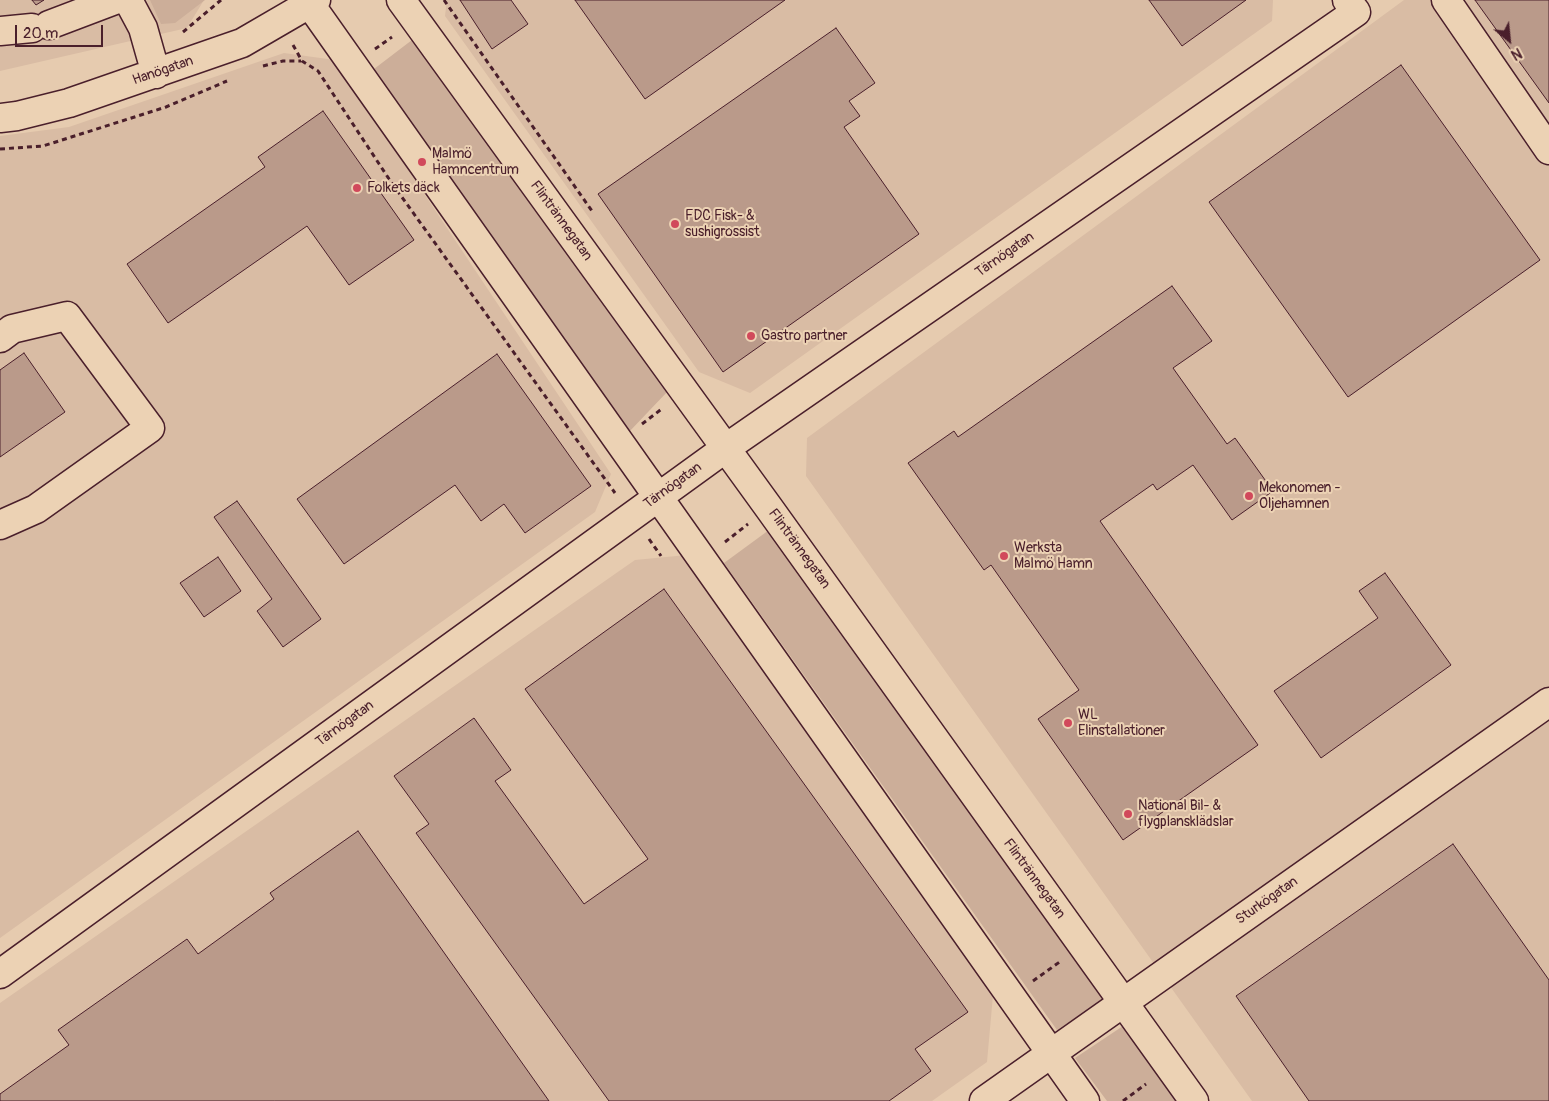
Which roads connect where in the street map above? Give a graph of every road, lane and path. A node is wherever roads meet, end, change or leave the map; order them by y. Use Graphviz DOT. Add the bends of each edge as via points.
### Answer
graph roads {
  1 [pos="115,0"];
  2 [pos="128,0"];
  3 [pos="221,0"];
  4 [pos="444,0"];
  5 [pos="1446,0"];
  6 [pos="311,2"];
  7 [pos="1351,6"];
  8 [pos="408,10"];
  9 [pos="279,23"];
  10 [pos="0,31"];
  11 [pos="152,61"];
  12 [pos="302,61"];
  13 [pos="353,65"];
  14 [pos="255,68"];
  15 [pos="230,80"];
  16 [pos="324,85"];
  17 [pos="0,118"];
  18 [pos="0,149"];
  19 [pos="1549,150"];
  20 [pos="0,338"];
  21 [pos="685,392"];
  22 [pos="618,440"];
  23 [pos="726,448"];
  24 [pos="658,497"];
  25 [pos="769,508"];
  26 [pos="0,525"];
  27 [pos="701,560"];
  28 [pos="1549,702"];
  29 [pos="1082,946"];
  30 [pos="0,974"];
  31 [pos="1011,997"];
  32 [pos="1123,1003"];
  33 [pos="1051,1054"];
  34 [pos="984,1101"];
  35 [pos="1085,1101"];
  36 [pos="1194,1101"];
  1 -- 10 [label="street" via="41,27"];
  2 -- 11 [label="street" via="142,28"];
  3 -- 11 [label="path"];
  4 -- 8 [label="path"];
  5 -- 19 [label="street"];
  6 -- 9 [label="street, Hanögatan"];
  6 -- 13 [label="street"];
  7 -- 23 [label="street, Tärnögatan"];
  8 -- 13 [label="path"];
  8 -- 21 [label="street, Flintrännegatan"];
  9 -- 11 [label="street, Hanögatan" via="242,43"];
  9 -- 12 [label="path"];
  11 -- 17 [label="street, Hanögatan" via="69,103"];
  12 -- 14 [label="path"];
  12 -- 16 [label="path" via="318,71"];
  13 -- 16 [label="path"];
  13 -- 22 [label="street"];
  15 -- 18 [label="path" via="166,107 80,135 43,146"];
  16 -- 22 [label="path" via="590,460"];
  20 -- 26 [label="street" via="12,329 67,316 150,428 36,509"];
  21 -- 22 [label="path"];
  21 -- 23 [label="street, Flintrännegatan"];
  22 -- 24 [label="street"];
  23 -- 24 [label="street, Tärnögatan"];
  23 -- 25 [label="street, Flintrännegatan"];
  24 -- 27 [label="street"];
  24 -- 30 [label="street, Tärnögatan"];
  25 -- 27 [label="path"];
  25 -- 29 [label="street, Flintrännegatan"];
  27 -- 31 [label="street"];
  28 -- 32 [label="street, Sturkögatan"];
  29 -- 31 [label="path"];
  29 -- 32 [label="street, Flintrännegatan"];
  31 -- 33 [label="street"];
  32 -- 33 [label="street, Sturkögatan"];
  32 -- 36 [label="street, Flintrännegatan"];
  33 -- 34 [label="street, Sturkögatan"];
  33 -- 35 [label="street"];
}
